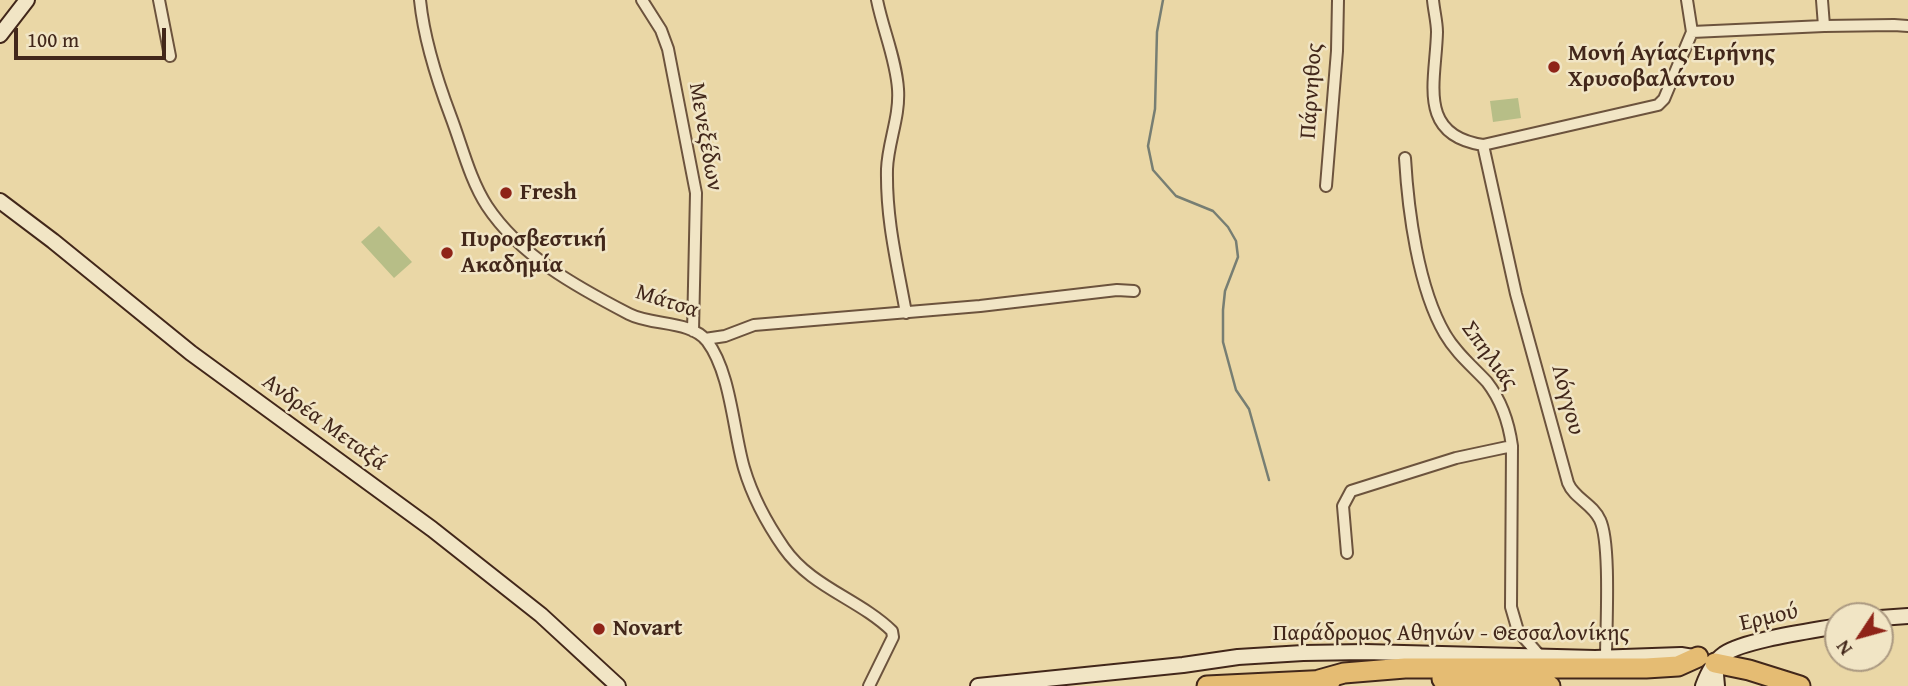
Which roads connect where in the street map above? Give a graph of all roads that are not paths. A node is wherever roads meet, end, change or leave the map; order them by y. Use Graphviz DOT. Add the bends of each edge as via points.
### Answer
graph roads {
  1 [pos="27,0"];
  2 [pos="159,0"];
  3 [pos="420,0"];
  4 [pos="642,0"];
  5 [pos="877,0"];
  6 [pos="1338,0"];
  7 [pos="1433,0"];
  8 [pos="1687,0"];
  9 [pos="1822,0"];
  10 [pos="1824,26"];
  11 [pos="1908,26"];
  12 [pos="1692,32"];
  13 [pos="0,34"];
  14 [pos="170,56"];
  15 [pos="1483,145"];
  16 [pos="1405,158"];
  17 [pos="1326,186"];
  18 [pos="0,201"];
  19 [pos="1134,291"];
  20 [pos="906,313"];
  21 [pos="693,331"];
  22 [pos="705,339"];
  23 [pos="1512,446"];
  24 [pos="1347,553"];
  25 [pos="1824,629"];
  26 [pos="1541,657"];
  27 [pos="1606,658"];
  28 [pos="1707,660"];
  29 [pos="1319,680"];
  30 [pos="618,686"];
  31 [pos="869,686"];
  32 [pos="978,686"];
  33 [pos="1207,686"];
  34 [pos="1550,686"];
  35 [pos="1703,686"];
  36 [pos="1717,686"];
  37 [pos="1800,686"];
  1 -- 13 [label="street"];
  2 -- 14 [label="street"];
  3 -- 21 [label="street, Μάτσα" via="442,92 476,183 494,215 543,263 622,311"];
  4 -- 21 [label="street, Μενεξέδων" via="667,49 694,176"];
  5 -- 20 [label="street" via="898,85 887,205"];
  6 -- 17 [label="street, Πάρνηθος"];
  7 -- 15 [label="street" via="1436,113 1454,135"];
  8 -- 12 [label="street"];
  9 -- 10 [label="street"];
  10 -- 11 [label="street"];
  10 -- 12 [label="street"];
  12 -- 15 [label="street" via="1658,105"];
  15 -- 27 [label="street, Λόγγου" via="1516,294 1568,483 1594,510 1604,530"];
  16 -- 23 [label="street, Σπηλιάς" via="1407,197 1428,296 1452,345 1496,397"];
  18 -- 30 [label="street, Ανδρέα Μεταξά" via="191,353 432,529 541,615"];
  19 -- 20 [label="street"];
  20 -- 22 [label="street" via="754,325"];
  21 -- 22 [label="street, Μάτσα"];
  22 -- 31 [label="street, Μάτσα" via="720,368 749,482 785,550 810,577 892,631"];
  23 -- 24 [label="street" via="1456,458 1351,491 1343,506"];
  23 -- 26 [label="street, Σπηλιάς" via="1511,607 1518,631"];
  25 -- 28 [label="street, Ερμού"];
  26 -- 27 [label="street, Παράδρομος Αθηνών - Θεσσαλονίκης"];
  26 -- 32 [label="street, Παράδρομος Αθηνών - Θεσσαλονίκης" via="1303,653"];
  27 -- 28 [label="street, Παράδρομος Αθηνών - Θεσσαλονίκης" via="1681,655"];
  28 -- 29 [label="highway" via="1646,668 1405,668"];
  28 -- 35 [label="street"];
  28 -- 36 [label="street"];
  28 -- 37 [label="highway"];
  29 -- 33 [label="highway"];
  29 -- 34 [label="highway" via="1407,677"];
}
